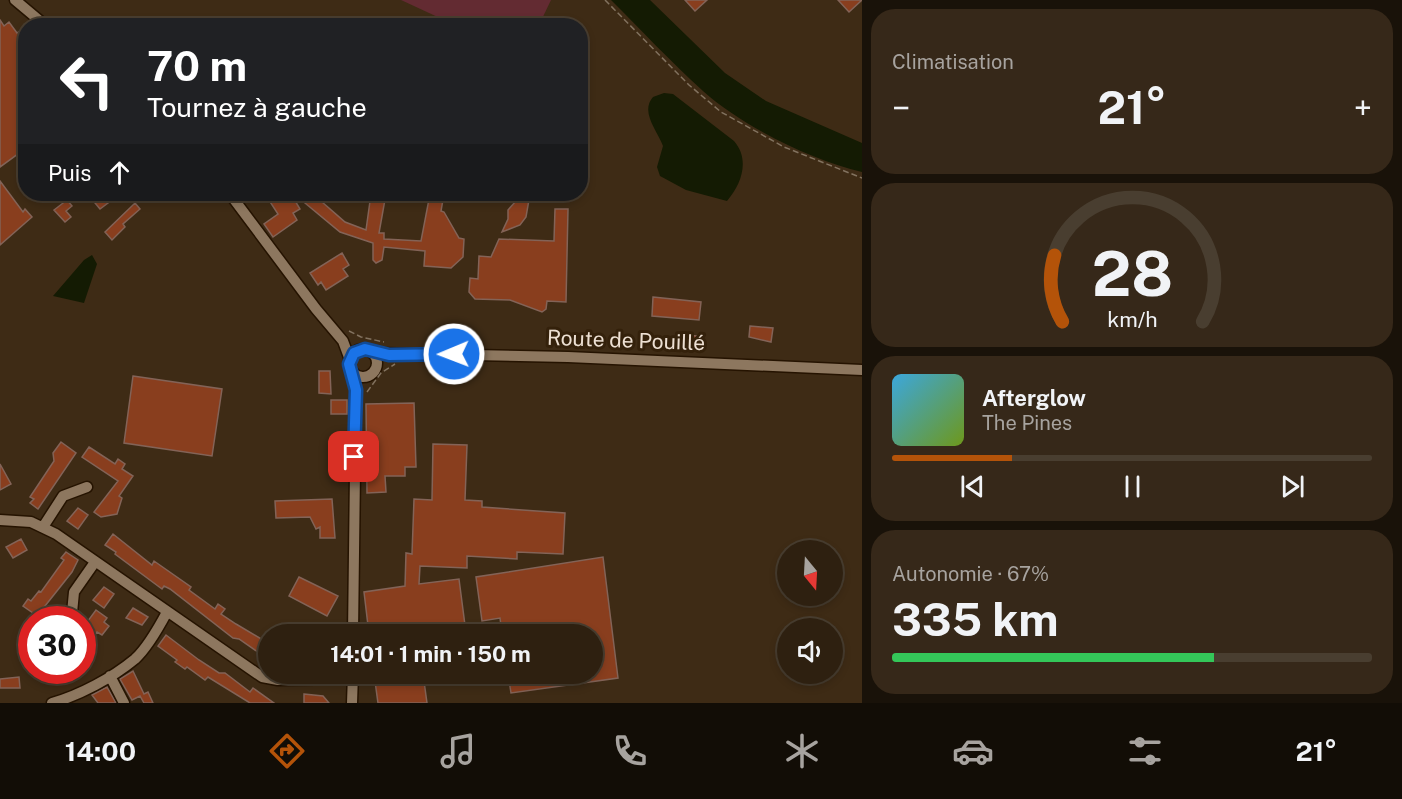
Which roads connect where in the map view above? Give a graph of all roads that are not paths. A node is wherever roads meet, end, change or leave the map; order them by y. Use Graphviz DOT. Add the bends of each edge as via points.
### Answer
graph roads {
  1 [pos="15,1"];
  2 [pos="36,18"];
  3 [pos="235,201"];
  4 [pos="343,341"];
  5 [pos="361,349"];
  6 [pos="372,353"];
  7 [pos="391,354"];
  8 [pos="350,360"];
  9 [pos="377,364"];
  10 [pos="862,370"];
  11 [pos="352,372"];
  12 [pos="365,377"];
  13 [pos="360,393"];
  14 [pos="87,487"];
  15 [pos="0,520"];
  16 [pos="43,527"];
  17 [pos="95,562"];
  18 [pos="73,606"];
  19 [pos="167,612"];
  20 [pos="353,624"];
  21 [pos="258,674"];
  22 [pos="110,676"];
  23 [pos="352,684"];
  24 [pos="51,703"];
  25 [pos="124,703"];
  26 [pos="352,703"];
  1 -- 2 [label="street"];
  3 -- 4 [label="street"];
  4 -- 5 [label="street"];
  4 -- 8 [label="street"];
  5 -- 6 [label="street"];
  5 -- 8 [label="street"];
  6 -- 7 [label="street, Route de Pouillé"];
  6 -- 9 [label="street"];
  7 -- 9 [label="street"];
  7 -- 10 [label="street, Route de Pouillé"];
  8 -- 11 [label="street"];
  9 -- 12 [label="street" via="373,373"];
  11 -- 12 [label="street"];
  11 -- 13 [label="street"];
  12 -- 13 [label="street"];
  13 -- 20 [label="street"];
  14 -- 16 [label="street" via="63,496"];
  15 -- 16 [label="street"];
  16 -- 17 [label="street"];
  17 -- 18 [label="street" via="74,592"];
  17 -- 19 [label="street"];
  19 -- 21 [label="street"];
  19 -- 22 [label="street" via="136,658"];
  22 -- 24 [label="street"];
  22 -- 25 [label="street"];
  23 -- 26 [label="street"];
}
